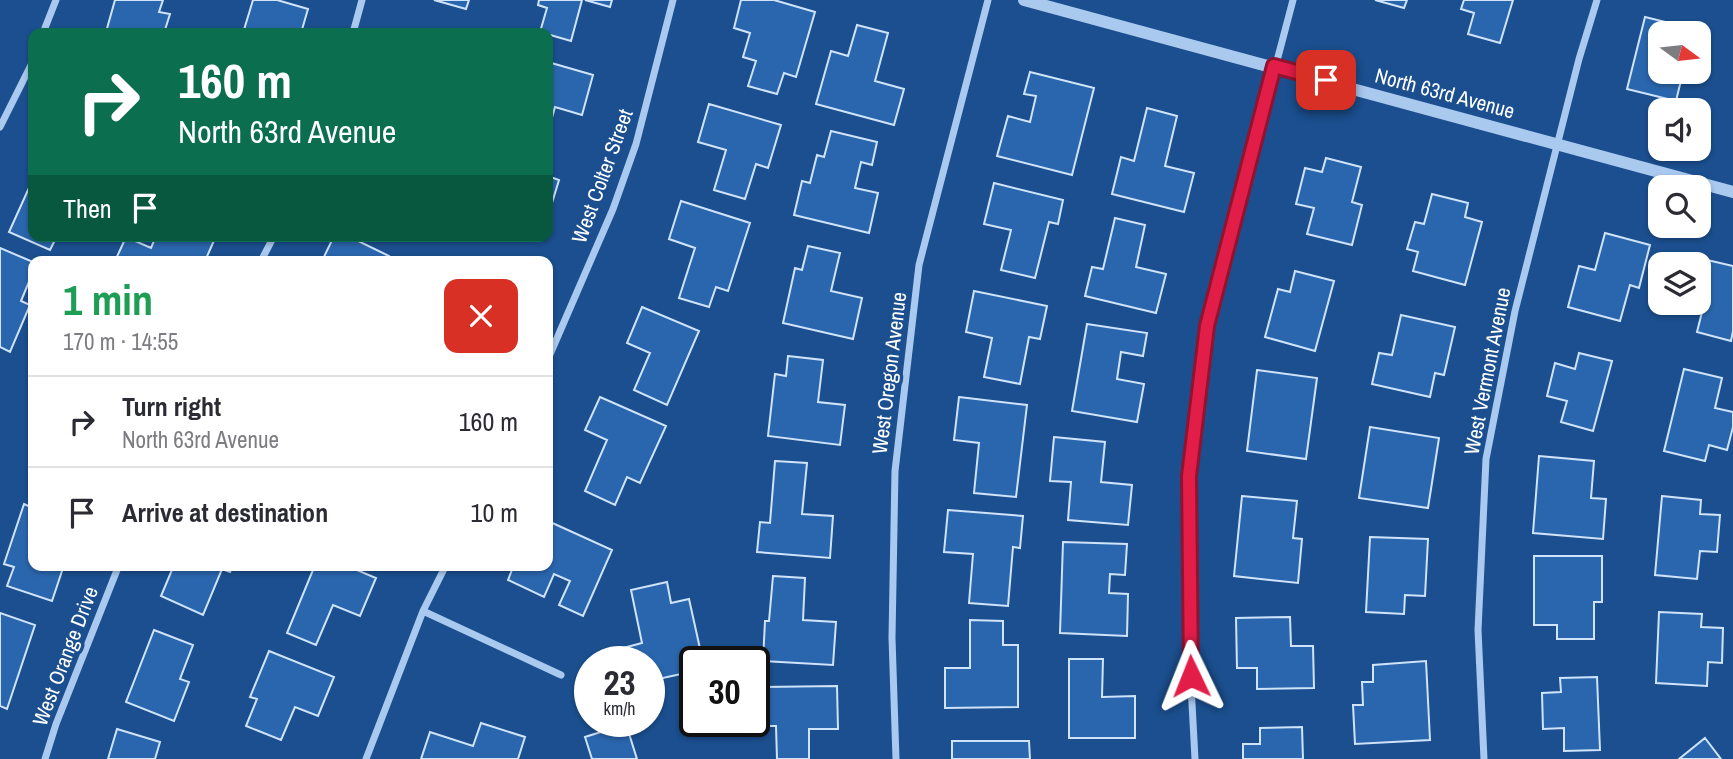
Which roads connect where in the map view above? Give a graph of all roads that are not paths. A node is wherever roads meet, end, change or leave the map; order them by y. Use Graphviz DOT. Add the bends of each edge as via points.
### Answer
graph roads {
  1 [pos="56,0"];
  2 [pos="362,0"];
  3 [pos="673,0"];
  4 [pos="988,0"];
  5 [pos="1024,0"];
  6 [pos="1293,0"];
  7 [pos="1597,0"];
  8 [pos="45,28"];
  9 [pos="354,28"];
  10 [pos="1274,66"];
  11 [pos="28,71"];
  12 [pos="0,127"];
  13 [pos="1556,144"];
  14 [pos="1733,192"];
  15 [pos="553,347"];
  16 [pos="116,571"];
  17 [pos="443,571"];
  18 [pos="423,611"];
  19 [pos="561,675"];
  20 [pos="45,759"];
  21 [pos="366,759"];
  22 [pos="896,759"];
  23 [pos="1195,759"];
  24 [pos="1484,759"];
  1 -- 8 [label="street"];
  2 -- 9 [label="street"];
  3 -- 15 [label="street, West Colter Street" via="636,144"];
  4 -- 22 [label="street, West Oregon Avenue" via="919,265 895,471 892,638"];
  5 -- 10 [label="street, North 63rd Avenue"];
  6 -- 10 [label="street"];
  7 -- 13 [label="street, West Vermont Avenue"];
  10 -- 13 [label="street, North 63rd Avenue"];
  10 -- 23 [label="street" via="1207,326 1189,476 1189,648"];
  11 -- 12 [label="street"];
  13 -- 14 [label="street, North 63rd Avenue"];
  13 -- 24 [label="street, West Vermont Avenue" via="1515,311 1486,459 1478,630"];
  16 -- 20 [label="street, West Orange Drive"];
  17 -- 18 [label="street"];
  18 -- 19 [label="street"];
  18 -- 21 [label="street"];
}
